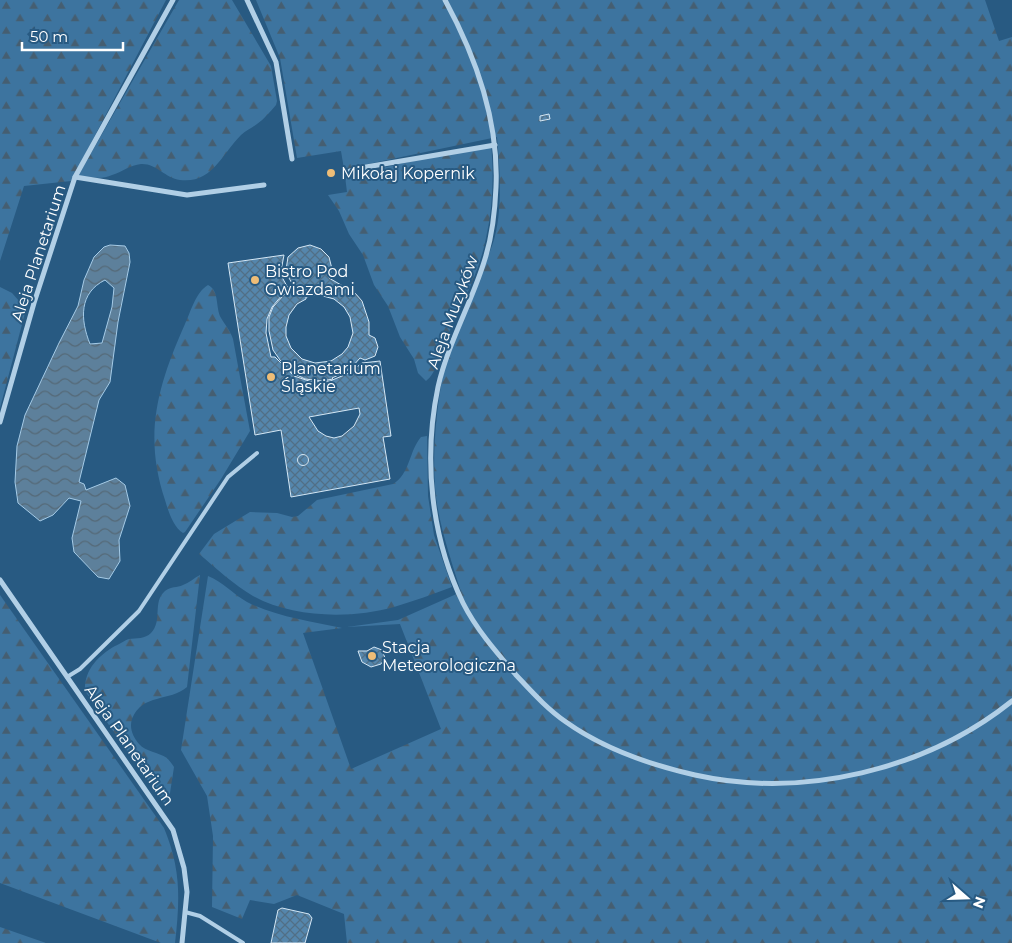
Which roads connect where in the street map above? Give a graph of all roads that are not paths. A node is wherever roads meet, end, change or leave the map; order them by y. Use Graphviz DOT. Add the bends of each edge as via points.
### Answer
graph roads {
  1 [pos="173,0"];
  2 [pos="247,0"];
  3 [pos="445,0"];
  4 [pos="494,145"];
  5 [pos="292,159"];
  6 [pos="350,171"];
  7 [pos="75,177"];
  8 [pos="264,185"];
  9 [pos="0,422"];
  10 [pos="257,452"];
  11 [pos="0,580"];
  12 [pos="67,677"];
  13 [pos="1012,701"];
  14 [pos="186,912"];
  15 [pos="182,943"];
  16 [pos="243,943"];
  1 -- 7 [label="street, Aleja Planetarium"];
  2 -- 5 [label="street" via="276,62"];
  3 -- 4 [label="street, Aleja Muzyków" via="480,76"];
  4 -- 6 [label="street"];
  4 -- 13 [label="street, Aleja Muzyków" via="496,188 490,239 449,348 434,409 432,492 449,567 464,605 491,646 535,696 578,730 638,758 721,780 763,782 827,779 903,761 949,742"];
  7 -- 8 [label="street" via="187,195"];
  7 -- 9 [label="street, Aleja Planetarium" via="34,302"];
  10 -- 12 [label="lane" via="228,476 139,611 80,669"];
  11 -- 12 [label="street, Aleja Planetarium"];
  12 -- 14 [label="street, Aleja Planetarium" via="174,830 184,868"];
  14 -- 15 [label="street, Aleja Planetarium"];
  14 -- 16 [label="lane" via="200,916"];
}
